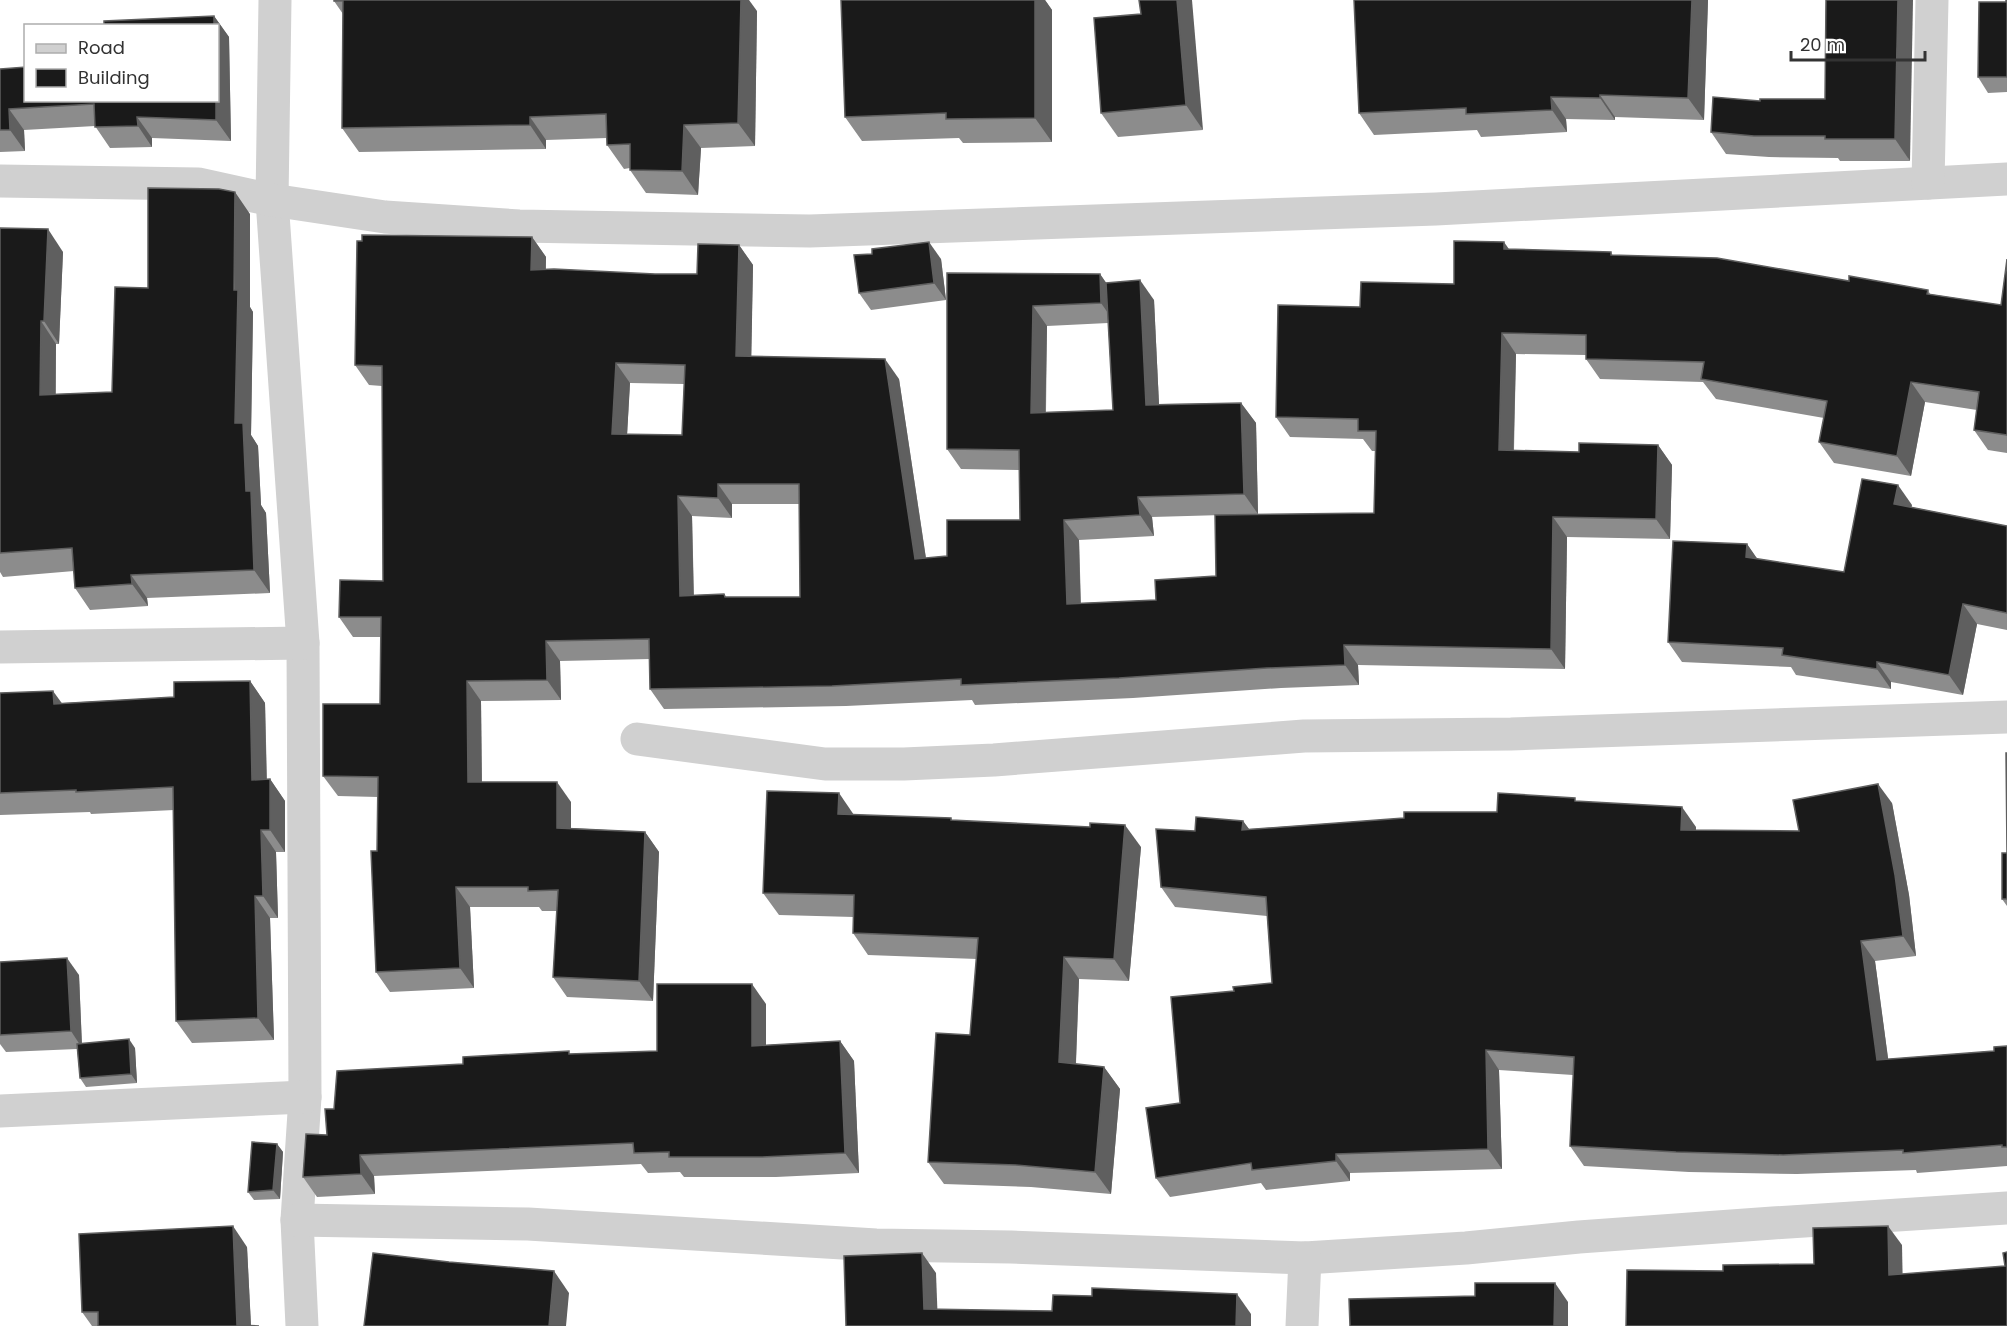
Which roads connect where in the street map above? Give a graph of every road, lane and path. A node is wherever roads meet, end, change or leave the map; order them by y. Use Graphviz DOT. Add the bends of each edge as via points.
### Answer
graph roads {
  1 [pos="275,0"];
  2 [pos="1932,0"];
  3 [pos="2007,179"];
  4 [pos="0,181"];
  5 [pos="1928,183"];
  6 [pos="272,200"];
  7 [pos="303,643"];
  8 [pos="0,647"];
  9 [pos="2007,717"];
  10 [pos="638,739"];
  11 [pos="305,1097"];
  12 [pos="0,1111"];
  13 [pos="2007,1208"];
  14 [pos="297,1220"];
  15 [pos="1305,1258"];
  16 [pos="302,1326"];
  17 [pos="1302,1326"];
  1 -- 6 [label="street"];
  2 -- 5 [label="street"];
  3 -- 5 [label="street"];
  4 -- 6 [label="street" via="198,184"];
  5 -- 6 [label="street" via="1436,209 810,231 519,226 385,217"];
  6 -- 7 [label="street"];
  7 -- 8 [label="street"];
  7 -- 11 [label="street"];
  9 -- 10 [label="street" via="1535,733 1304,736 904,764 825,764"];
  11 -- 12 [label="street"];
  11 -- 14 [label="street"];
  13 -- 15 [label="street"];
  14 -- 15 [label="street" via="528,1224 876,1245"];
  14 -- 16 [label="street"];
  15 -- 17 [label="street"];
}
